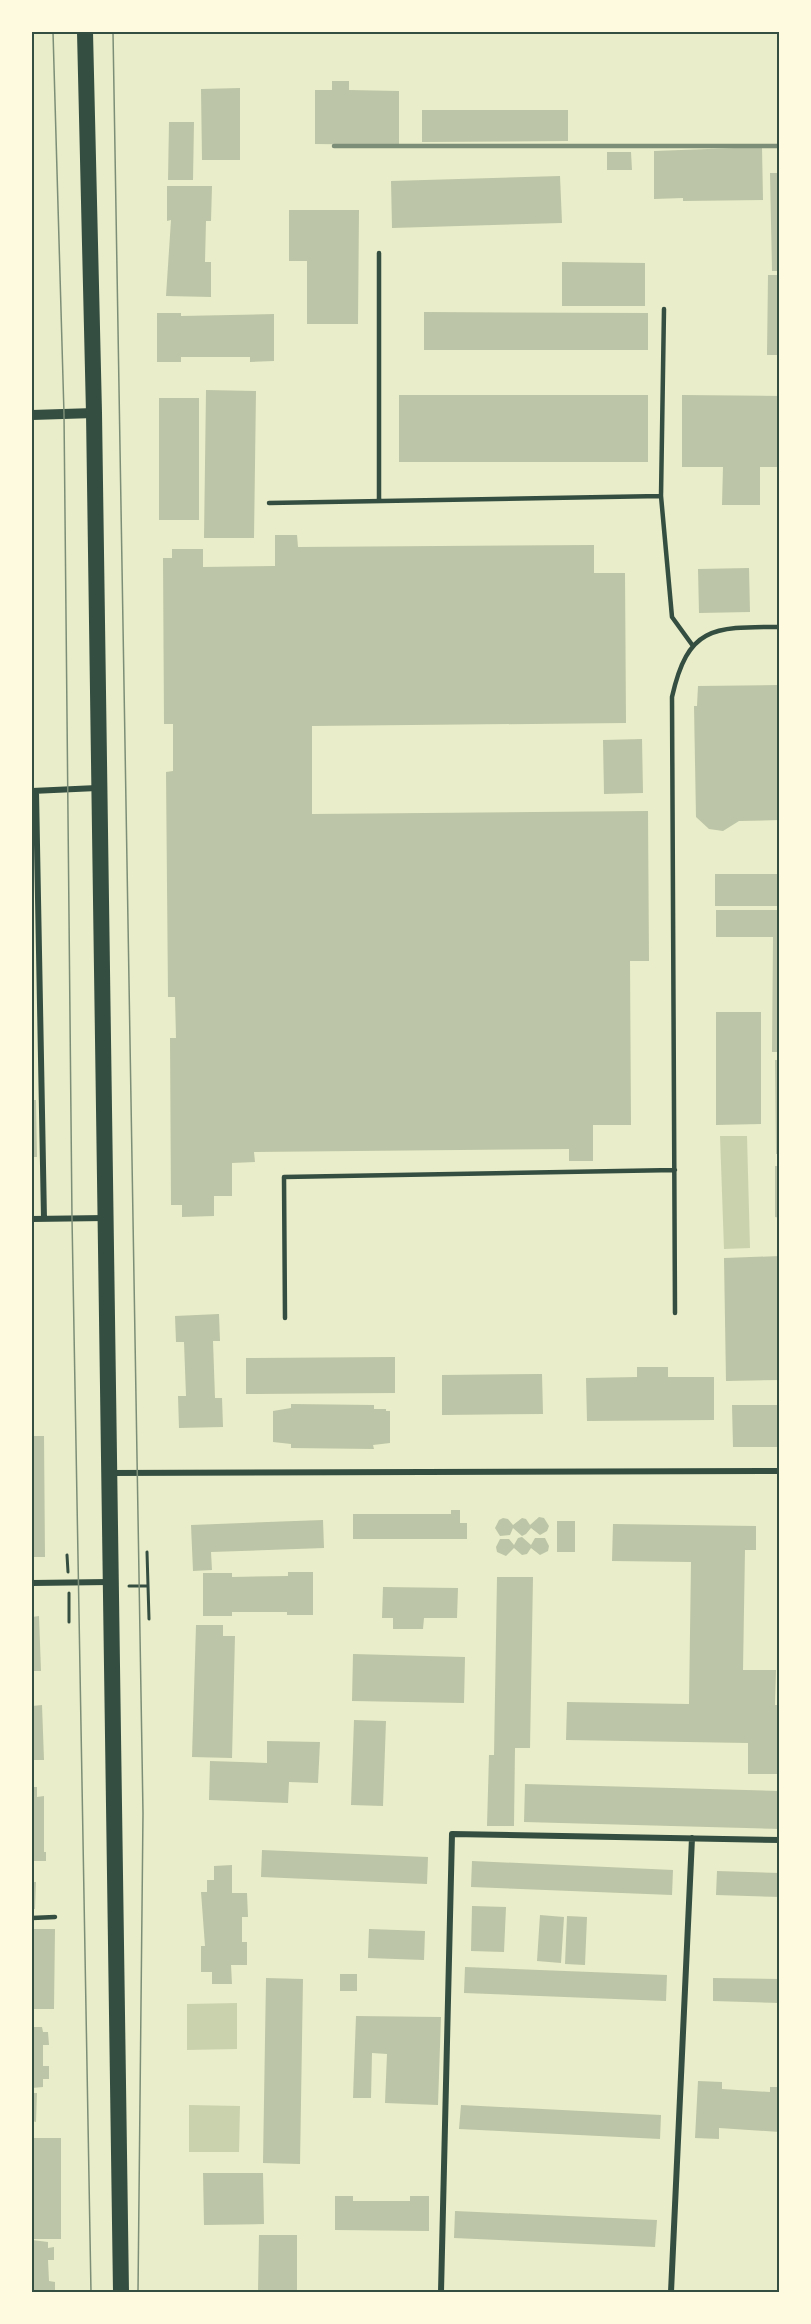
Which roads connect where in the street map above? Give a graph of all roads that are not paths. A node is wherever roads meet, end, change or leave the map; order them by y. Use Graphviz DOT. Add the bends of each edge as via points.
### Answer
graph roads {
  1 [pos="85,32"];
  2 [pos="379,253"];
  3 [pos="664,309"];
  4 [pos="94,413"];
  5 [pos="32,414"];
  6 [pos="661,496"];
  7 [pos="379,501"];
  8 [pos="269,503"];
  9 [pos="780,627"];
  10 [pos="693,646"];
  11 [pos="99,788"];
  12 [pos="34,791"];
  13 [pos="675,1170"];
  14 [pos="106,1218"];
  15 [pos="32,1219"];
  16 [pos="44,1219"];
  17 [pos="675,1313"];
  18 [pos="285,1318"];
  19 [pos="780,1471"];
  20 [pos="109,1473"];
  21 [pos="111,1582"];
  22 [pos="32,1583"];
  23 [pos="693,1838"];
  24 [pos="780,1840"];
  25 [pos="32,1917"];
  26 [pos="55,1917"];
  27 [pos="121,2292"];
  28 [pos="441,2292"];
  29 [pos="671,2292"];
  1 -- 4 [label="highway"];
  2 -- 7 [label="lane"];
  3 -- 6 [label="lane"];
  4 -- 5 [label="street"];
  4 -- 11 [label="highway"];
  6 -- 7 [label="lane"];
  6 -- 10 [label="lane" via="672,617"];
  7 -- 8 [label="lane"];
  9 -- 10 [label="lane" via="711,632"];
  10 -- 13 [label="lane" via="679,667 672,697"];
  11 -- 12 [label="street"];
  11 -- 14 [label="highway"];
  12 -- 16 [label="street"];
  13 -- 17 [label="lane"];
  13 -- 18 [label="lane" via="284,1177"];
  14 -- 16 [label="street"];
  14 -- 20 [label="highway"];
  15 -- 16 [label="street"];
  19 -- 20 [label="street"];
  20 -- 21 [label="highway"];
  21 -- 22 [label="street"];
  21 -- 27 [label="highway"];
  23 -- 24 [label="street"];
  23 -- 28 [label="street" via="452,1833"];
  23 -- 29 [label="street"];
  25 -- 26 [label="lane"];
}
